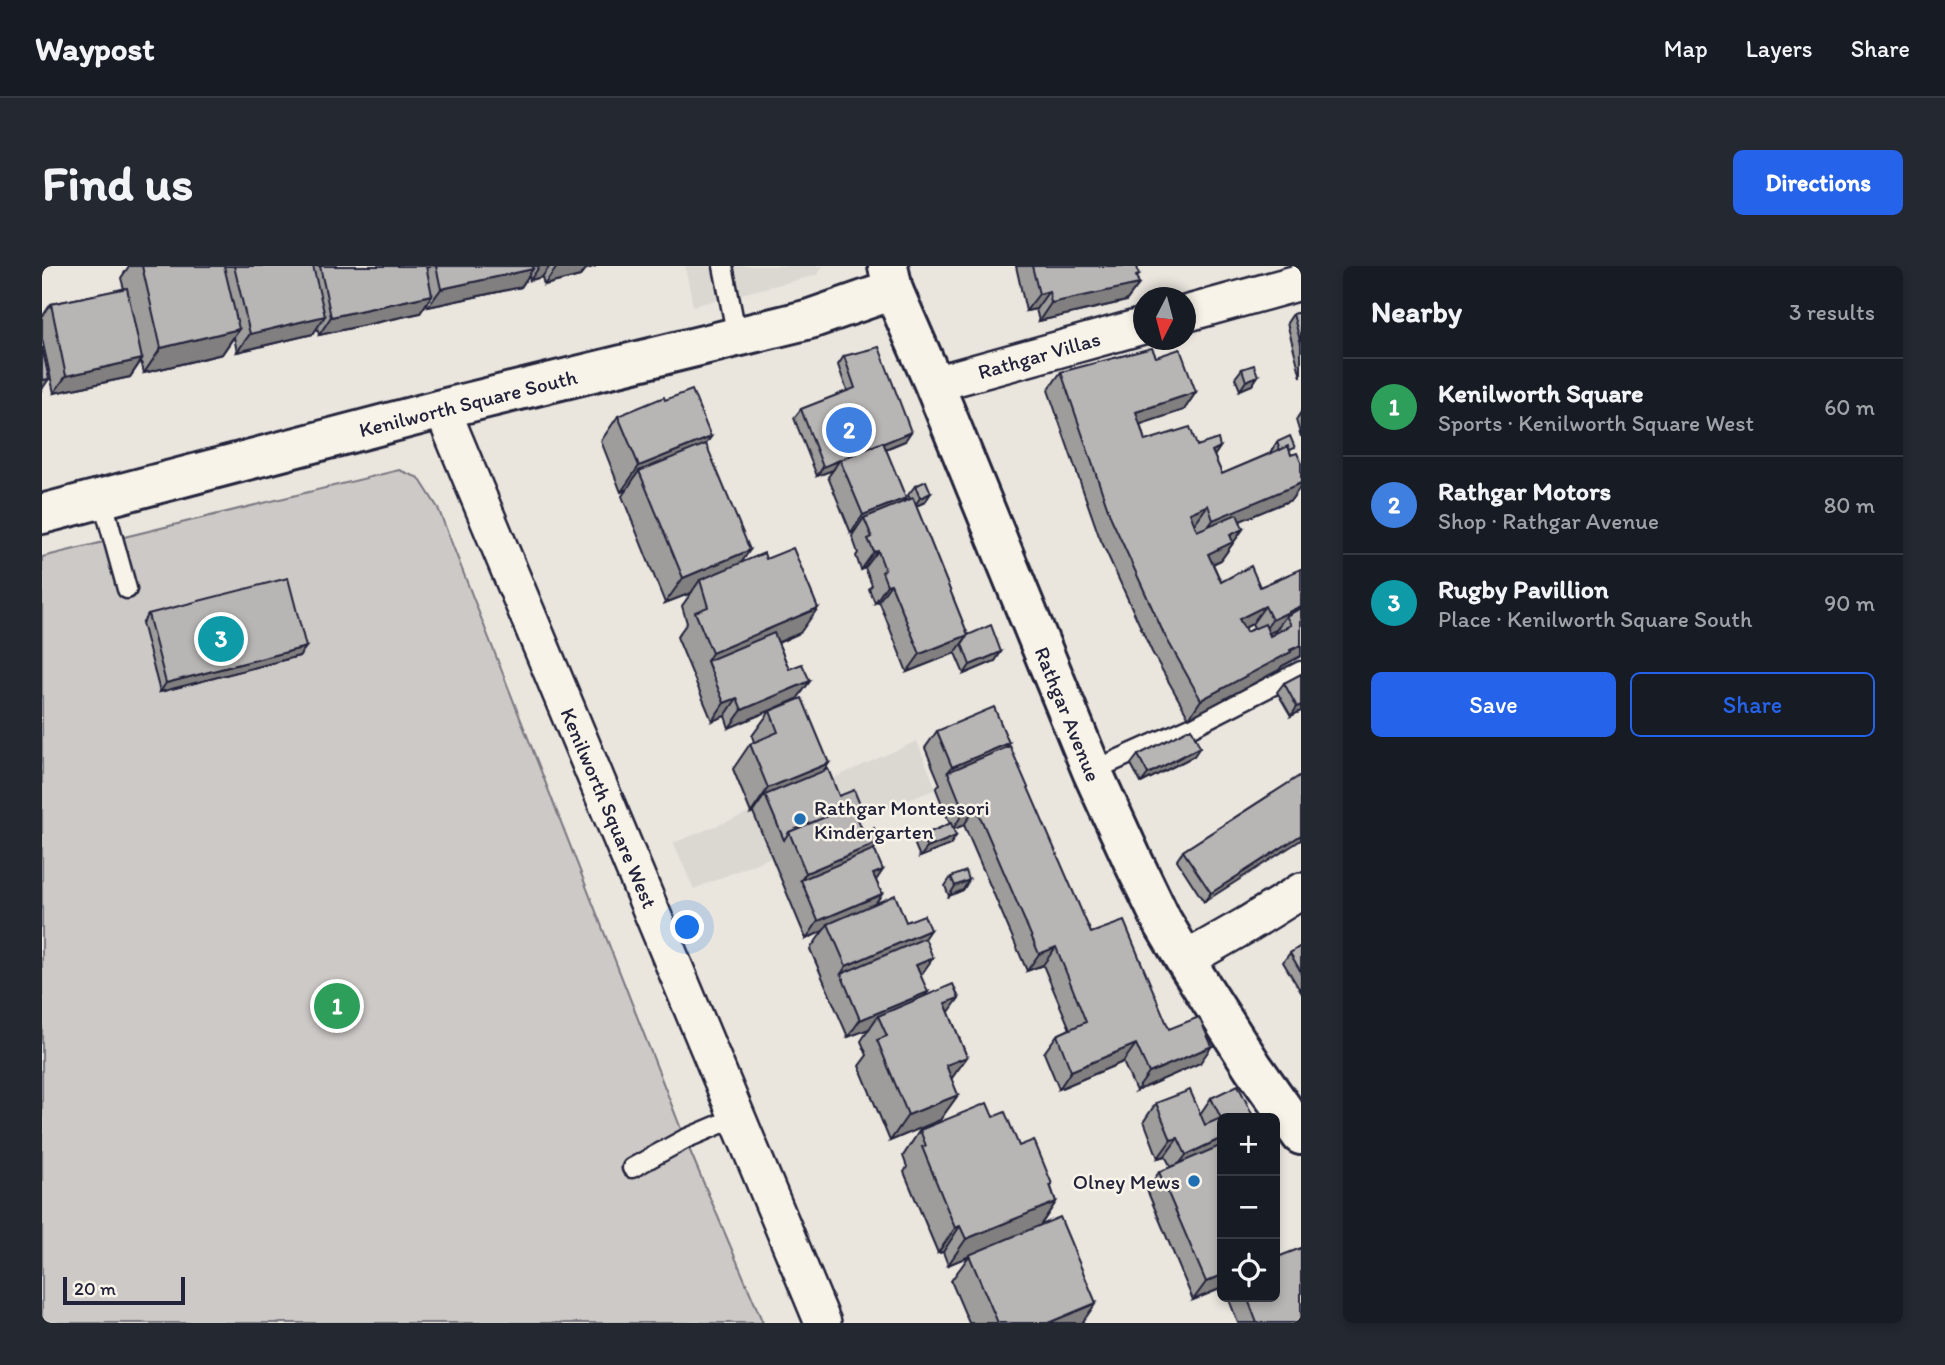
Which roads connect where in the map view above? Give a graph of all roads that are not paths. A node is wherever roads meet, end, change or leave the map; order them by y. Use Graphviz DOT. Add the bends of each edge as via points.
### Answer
graph roads {
  1 [pos="723,266"];
  2 [pos="890,278"];
  3 [pos="1301,282"];
  4 [pos="1196,311"];
  5 [pos="1133,329"];
  6 [pos="737,337"];
  7 [pos="934,384"];
  8 [pos="442,409"];
  9 [pos="102,498"];
  10 [pos="42,514"];
  11 [pos="127,589"];
  12 [pos="1301,671"];
  13 [pos="1092,771"];
  14 [pos="1301,891"];
  15 [pos="1185,960"];
  16 [pos="737,1117"];
  17 [pos="1301,1135"];
  18 [pos="632,1168"];
  19 [pos="823,1323"];
  1 -- 6 [label="lane"];
  2 -- 6 [label="street, Kenilworth Square South" via="810,319"];
  2 -- 7 [label="street, Rathgar Avenue"];
  3 -- 4 [label="street"];
  5 -- 7 [label="street, Rathgar Villas"];
  6 -- 8 [label="street, Kenilworth Square South"];
  7 -- 13 [label="street, Rathgar Avenue"];
  8 -- 9 [label="street, Kenilworth Square South"];
  8 -- 16 [label="street, Kenilworth Square West"];
  9 -- 10 [label="street, Kenilworth Square South"];
  9 -- 11 [label="lane"];
  12 -- 13 [label="lane"];
  13 -- 15 [label="street, Rathgar Avenue"];
  14 -- 15 [label="street"];
  15 -- 17 [label="street, Rathgar Avenue"];
  16 -- 18 [label="lane"];
  16 -- 19 [label="street, Kenilworth Square West"];
}
